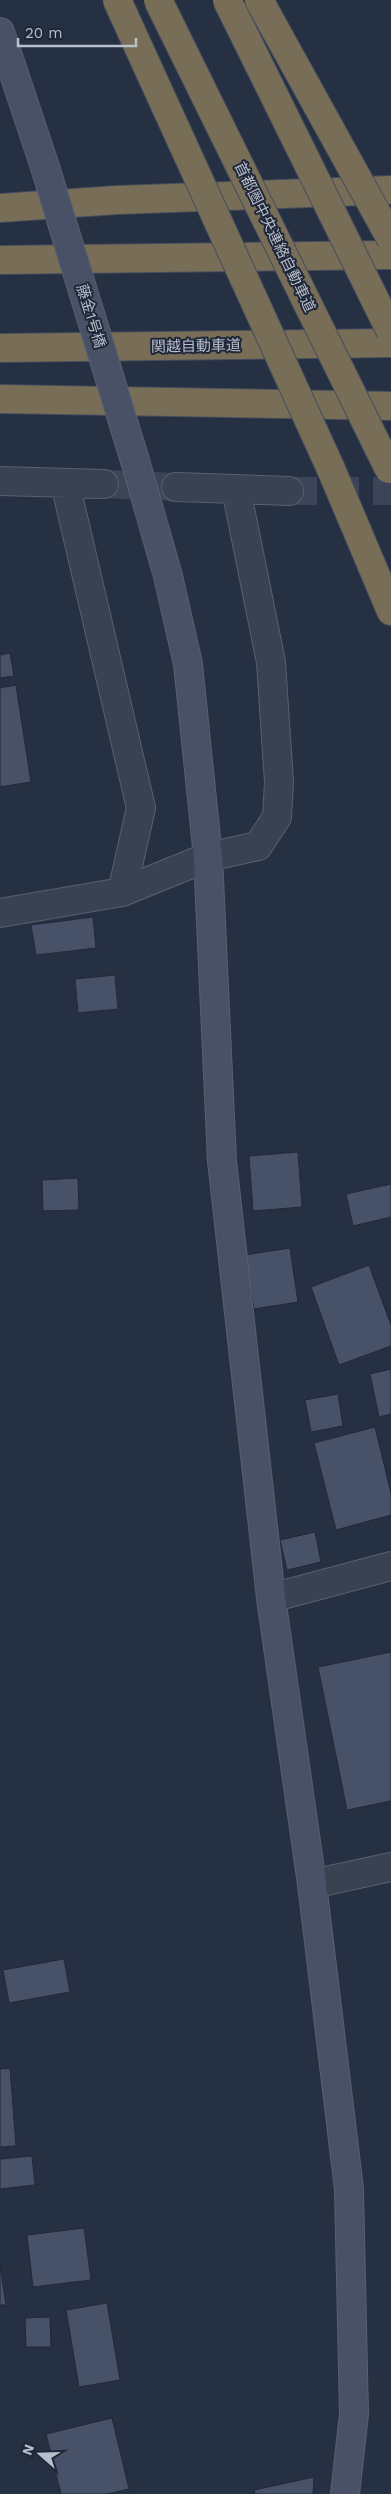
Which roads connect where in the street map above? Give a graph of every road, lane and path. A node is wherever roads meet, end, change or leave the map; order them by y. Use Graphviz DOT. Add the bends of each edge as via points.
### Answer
graph roads {
  1 [pos="117,0"];
  2 [pos="158,0"];
  3 [pos="227,0"];
  4 [pos="259,0"];
  5 [pos="0,32"];
  6 [pos="391,190"];
  7 [pos="0,208"];
  8 [pos="391,239"];
  9 [pos="391,255"];
  10 [pos="0,260"];
  11 [pos="391,332"];
  12 [pos="391,343"];
  13 [pos="0,348"];
  14 [pos="0,399"];
  15 [pos="391,406"];
  16 [pos="390,471"];
  17 [pos="0,481"];
  18 [pos="65,483"];
  19 [pos="104,484"];
  20 [pos="176,487"];
  21 [pos="236,489"];
  22 [pos="289,491"];
  23 [pos="391,611"];
  24 [pos="208,857"];
  25 [pos="122,892"];
  26 [pos="0,913"];
  27 [pos="391,1566"];
  28 [pos="270,1598"];
  29 [pos="391,1867"];
  30 [pos="312,1884"];
  31 [pos="345,2494"];
  1 -- 23 [label="highway, bridge" via="331,469"];
  2 -- 16 [label="highway, 首都圏中央連絡自動車道, bridge"];
  3 -- 11 [label="highway, bridge"];
  4 -- 8 [label="highway, bridge"];
  5 -- 24 [label="street, 藤金1号橋, bridge" via="45,167 168,576 188,664"];
  6 -- 7 [label="highway" via="118,200"];
  9 -- 10 [label="highway"];
  12 -- 13 [label="highway, 関越自動車道"];
  14 -- 15 [label="highway"];
  17 -- 18 [label="street"];
  18 -- 19 [label="street"];
  18 -- 25 [label="street" via="140,808"];
  20 -- 21 [label="street"];
  21 -- 22 [label="street"];
  21 -- 24 [label="street" via="272,662 279,782 277,817 258,846"];
  24 -- 25 [label="street"];
  24 -- 28 [label="street, 藤金1号橋" via="222,1161"];
  25 -- 26 [label="street"];
  27 -- 28 [label="street"];
  28 -- 30 [label="street, 藤金1号橋"];
  29 -- 30 [label="street"];
  30 -- 31 [label="street, 藤金1号橋" via="349,2190 354,2414"];
}
